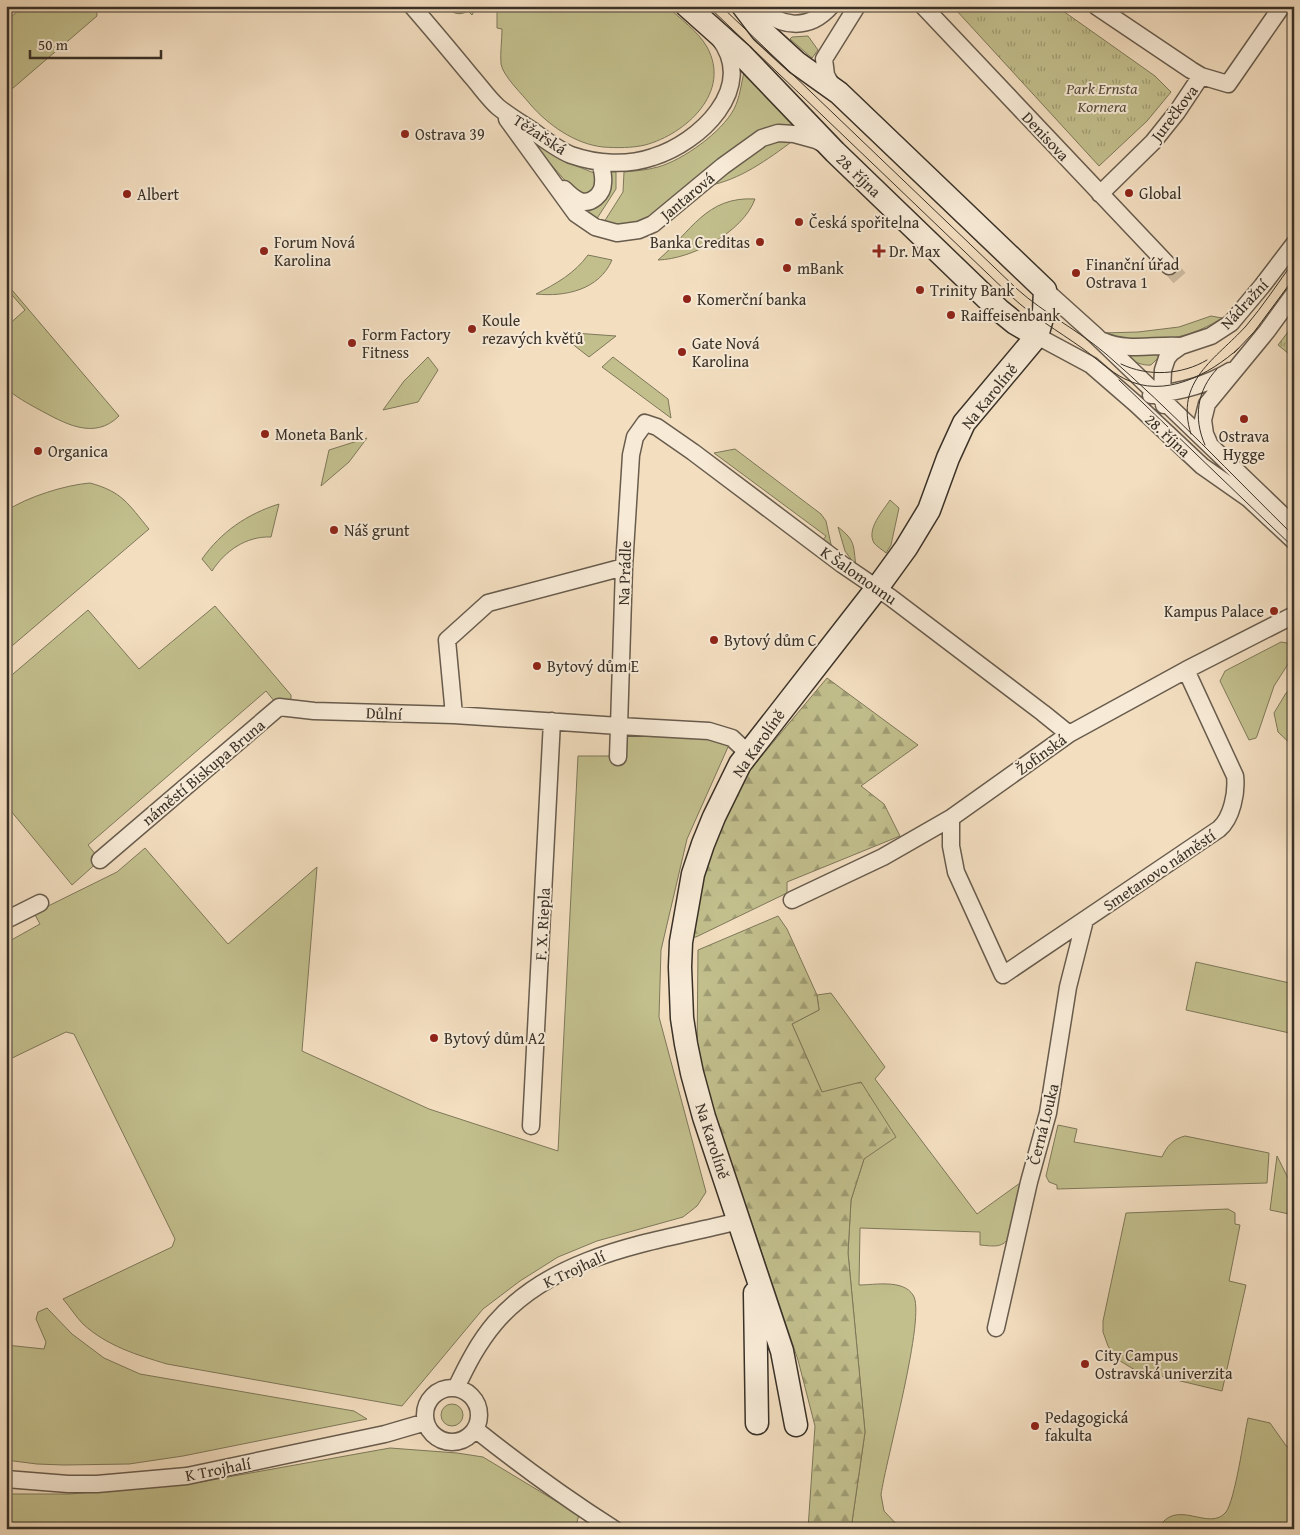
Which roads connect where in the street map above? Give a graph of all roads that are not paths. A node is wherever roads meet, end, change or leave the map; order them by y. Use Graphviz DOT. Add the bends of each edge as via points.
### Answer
graph roads {
  1 [pos="412,6"];
  2 [pos="687,6"];
  3 [pos="743,6"];
  4 [pos="756,6"];
  5 [pos="831,6"];
  6 [pos="857,6"];
  7 [pos="923,6"];
  8 [pos="1096,6"];
  9 [pos="1282,6"];
  10 [pos="704,23"];
  11 [pos="1201,76"];
  12 [pos="833,88"];
  13 [pos="498,107"];
  14 [pos="836,152"];
  15 [pos="600,162"];
  16 [pos="549,176"];
  17 [pos="1100,194"];
  18 [pos="1294,244"];
  19 [pos="1168,266"];
  20 [pos="1045,290"];
  21 [pos="1294,294"];
  22 [pos="1095,335"];
  23 [pos="1037,336"];
  24 [pos="1181,346"];
  25 [pos="1238,365"];
  26 [pos="1114,385"];
  27 [pos="1160,396"];
  28 [pos="645,423"];
  29 [pos="1179,445"];
  30 [pos="1210,445"];
  31 [pos="1294,526"];
  32 [pos="1294,541"];
  33 [pos="624,567"];
  34 [pos="877,588"];
  35 [pos="1294,615"];
  36 [pos="1186,670"];
  37 [pos="314,710"];
  38 [pos="454,715"];
  39 [pos="552,721"];
  40 [pos="619,726"];
  41 [pos="1069,734"];
  42 [pos="748,753"];
  43 [pos="618,757"];
  44 [pos="951,818"];
  45 [pos="100,860"];
  46 [pos="792,900"];
  47 [pos="40,903"];
  48 [pos="6,920"];
  49 [pos="1085,920"];
  50 [pos="531,1126"];
  51 [pos="739,1221"];
  52 [pos="754,1272"];
  53 [pos="996,1328"];
  54 [pos="456,1388"];
  55 [pos="426,1422"];
  56 [pos="757,1423"];
  57 [pos="796,1425"];
  58 [pos="475,1429"];
  59 [pos="6,1479"];
  60 [pos="614,1529"];
  1 -- 13 [label="street, Těžařská"];
  2 -- 10 [label="street, 28. října"];
  3 -- 12 [label="street" via="762,31"];
  4 -- 5 [label="street" via="772,19 794,24 815,19"];
  6 -- 12 [label="street" via="824,59 826,75"];
  7 -- 17 [label="street, Denisova"];
  8 -- 11 [label="street"];
  9 -- 11 [label="street, Jurečkova" via="1228,84"];
  10 -- 14 [label="street, 28. října" via="742,55"];
  10 -- 15 [label="street, Těžařská" via="724,45 731,67 730,87 718,112 693,136 662,154 635,161"];
  11 -- 17 [label="street, Jurečkova" via="1154,142"];
  12 -- 20 [label="street"];
  13 -- 15 [label="street, Těžařská" via="563,151"];
  13 -- 16 [label="street, Jantarová"];
  14 -- 16 [label="street, Jantarová" via="816,140 794,134 778,133 762,138 653,224 624,232 602,230 581,218"];
  14 -- 23 [label="street, 28. října" via="999,310"];
  15 -- 16 [label="street, Jantarová" via="603,186 600,194 590,201 572,196"];
  17 -- 19 [label="street, Denisova"];
  18 -- 24 [label="street, Nádražní" via="1231,323 1203,340"];
  20 -- 22 [label="street"];
  20 -- 23 [label="street"];
  21 -- 25 [label="street, Nádražní"];
  22 -- 24 [label="street, Nádražní" via="1122,346"];
  22 -- 27 [label="street"];
  23 -- 26 [label="street, 28. října" via="1086,362"];
  23 -- 34 [label="street, Na Karolíně" via="964,423 929,510"];
  24 -- 27 [label="street" via="1171,353 1165,364"];
  25 -- 27 [label="street, Nádražní" via="1224,375"];
  25 -- 30 [label="street, Nádražní" via="1205,408 1205,434"];
  26 -- 27 [label="street, Nádražní" via="1128,392"];
  26 -- 29 [label="street, 28. října"];
  27 -- 29 [label="street"];
  27 -- 30 [label="street"];
  28 -- 33 [label="street, Na Prádle" via="635,437 631,455"];
  28 -- 34 [label="street, K Šalomounu" via="657,427 693,452"];
  29 -- 32 [label="street, 28. října" via="1249,500"];
  30 -- 31 [label="street"];
  33 -- 38 [label="street" via="488,603 465,622 446,640"];
  33 -- 40 [label="street, Na Prádle"];
  34 -- 41 [label="street, K Šalomounu"];
  34 -- 42 [label="street, Na Karolíně"];
  35 -- 36 [label="street, Žofinská"];
  36 -- 41 [label="street, Žofinská"];
  36 -- 49 [label="street, Smetanovo náměstí" via="1234,770 1235,789 1227,820"];
  37 -- 38 [label="street, Důlní"];
  37 -- 45 [label="street, náměstí Biskupa Bruna" via="279,707"];
  38 -- 39 [label="street"];
  39 -- 40 [label="street"];
  39 -- 50 [label="street, F. X. Riepla"];
  40 -- 42 [label="street" via="709,731 732,738"];
  40 -- 43 [label="street, Na Prádle"];
  41 -- 44 [label="street, Žofinská"];
  42 -- 51 [label="street, Na Karolíně" via="714,817 693,874 684,919 680,967 682,1018 692,1073"];
  44 -- 46 [label="street, Žofinská" via="883,857"];
  44 -- 49 [label="street, Smetanovo náměstí" via="951,846 956,872 1003,975"];
  47 -- 48 [label="street"];
  49 -- 53 [label="street, Černá Louka" via="1068,987 1048,1114"];
  51 -- 52 [label="street, Na Karolíně"];
  51 -- 54 [label="street, K Trojhalí" via="608,1253 543,1282 518,1300 495,1323 477,1347"];
  52 -- 56 [label="street"];
  52 -- 57 [label="street" via="782,1352"];
  54 -- 55 [label="street" via="447,1388 432,1397 427,1404"];
  54 -- 58 [label="street" via="472,1396 477,1404 479,1421"];
  55 -- 58 [label="street" via="436,1437 451,1442 465,1439"];
  55 -- 59 [label="street, K Trojhalí" via="376,1436 187,1476 98,1484"];
  58 -- 60 [label="street" via="517,1463"];
}
